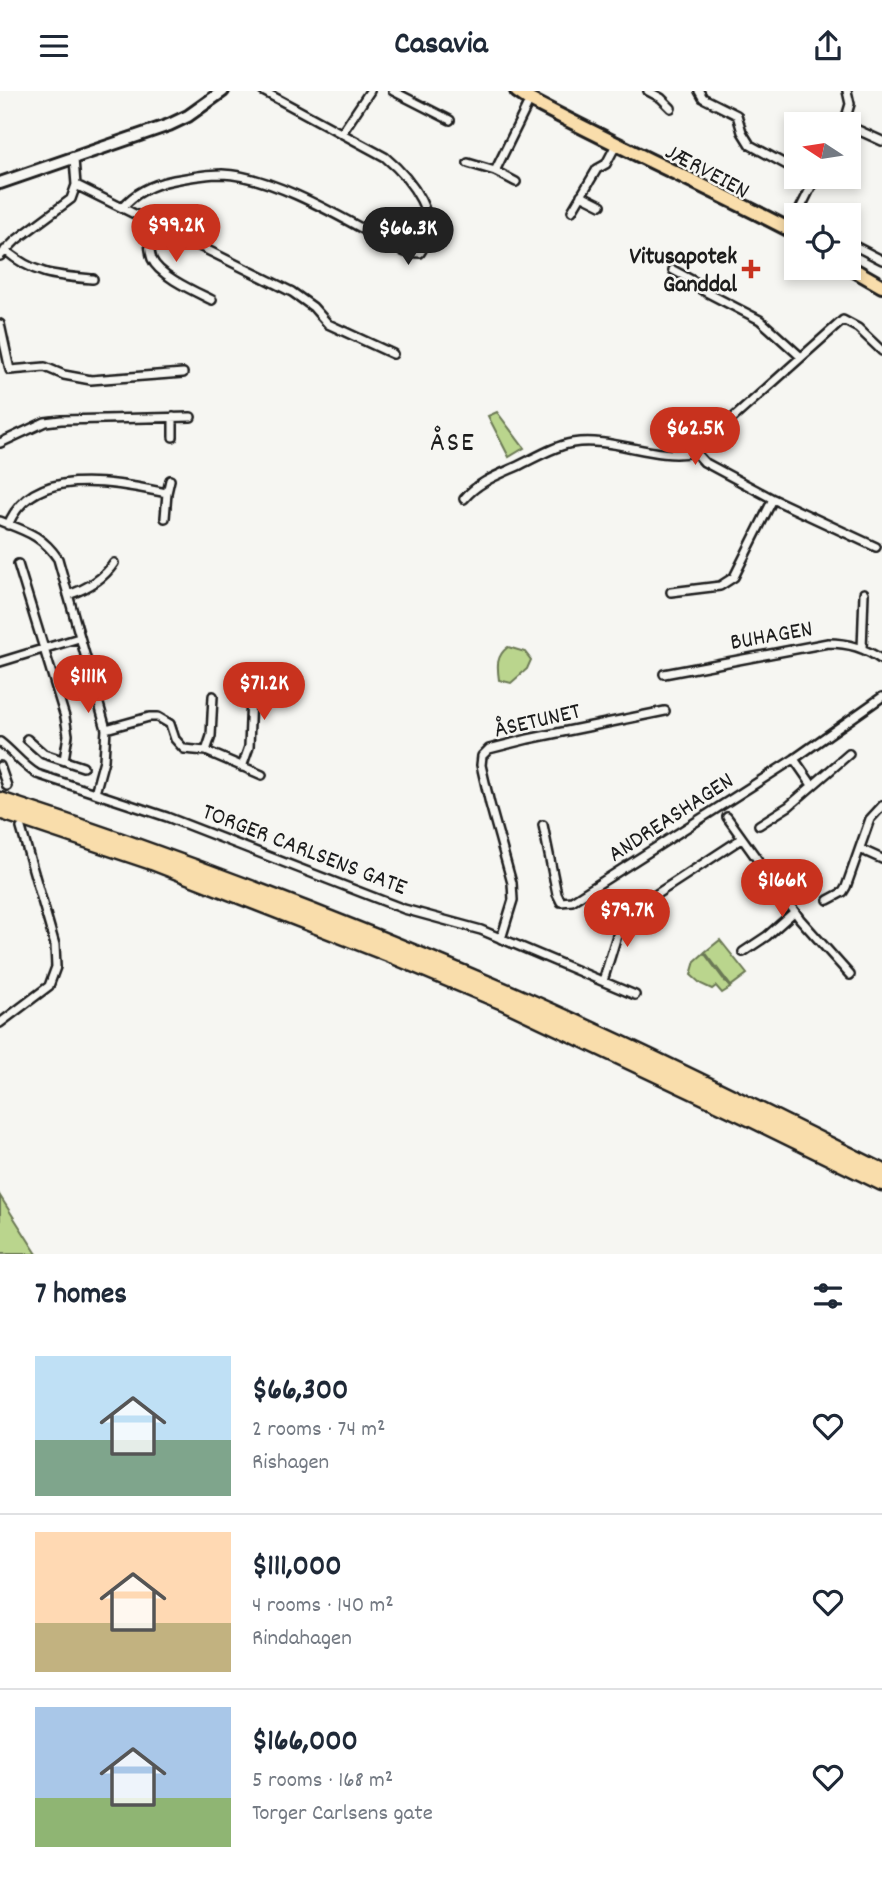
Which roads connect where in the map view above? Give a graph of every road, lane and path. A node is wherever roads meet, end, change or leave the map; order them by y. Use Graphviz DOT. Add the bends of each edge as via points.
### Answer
graph roads {
  1 [pos="223,91"];
  2 [pos="263,91"];
  3 [pos="370,91"];
  4 [pos="393,91"];
  5 [pos="503,91"];
  6 [pos="517,91"];
  7 [pos="648,91"];
  8 [pos="699,91"];
  9 [pos="847,91"];
  10 [pos="530,100"];
  11 [pos="671,108"];
  12 [pos="848,112"];
  13 [pos="450,120"];
  14 [pos="861,131"];
  15 [pos="342,133"];
  16 [pos="882,141"];
  17 [pos="616,145"];
  18 [pos="74,159"];
  19 [pos="468,163"];
  20 [pos="784,163"];
  21 [pos="495,171"];
  22 [pos="516,181"];
  23 [pos="0,183"];
  24 [pos="76,185"];
  25 [pos="581,195"];
  26 [pos="601,205"];
  27 [pos="123,207"];
  28 [pos="572,211"];
  29 [pos="148,220"];
  30 [pos="784,229"];
  31 [pos="861,249"];
  32 [pos="3,253"];
  33 [pos="882,260"];
  34 [pos="861,267"];
  35 [pos="673,270"];
  36 [pos="861,274"];
  37 [pos="882,278"];
  38 [pos="93,279"];
  39 [pos="882,286"];
  40 [pos="212,300"];
  41 [pos="0,324"];
  42 [pos="882,351"];
  43 [pos="393,353"];
  44 [pos="801,357"];
  45 [pos="183,373"];
  46 [pos="173,417"];
  47 [pos="191,417"];
  48 [pos="173,437"];
  49 [pos="0,443"];
  50 [pos="695,452"];
  51 [pos="170,480"];
  52 [pos="167,493"];
  53 [pos="464,499"];
  54 [pos="773,499"];
  55 [pos="165,518"];
  56 [pos="4,523"];
  57 [pos="876,547"];
  58 [pos="114,563"];
  59 [pos="18,564"];
  60 [pos="671,592"];
  61 [pos="864,593"];
  62 [pos="68,595"];
  63 [pos="79,638"];
  64 [pos="43,649"];
  65 [pos="862,649"];
  66 [pos="882,660"];
  67 [pos="0,662"];
  68 [pos="252,669"];
  69 [pos="664,674"];
  70 [pos="213,696"];
  71 [pos="882,697"];
  72 [pos="665,711"];
  73 [pos="106,729"];
  74 [pos="27,740"];
  75 [pos="0,742"];
  76 [pos="206,751"];
  77 [pos="849,754"];
  78 [pos="794,759"];
  79 [pos="64,760"];
  80 [pos="0,766"];
  81 [pos="83,767"];
  82 [pos="242,767"];
  83 [pos="262,775"];
  84 [pos="812,785"];
  85 [pos="7,786"];
  86 [pos="95,793"];
  87 [pos="0,800"];
  88 [pos="882,806"];
  89 [pos="0,811"];
  90 [pos="727,817"];
  91 [pos="543,825"];
  92 [pos="759,825"];
  93 [pos="21,828"];
  94 [pos="741,839"];
  95 [pos="860,849"];
  96 [pos="882,859"];
  97 [pos="828,900"];
  98 [pos="794,912"];
  99 [pos="501,939"];
  100 [pos="743,952"];
  101 [pos="850,975"];
  102 [pos="603,981"];
  103 [pos="635,995"];
  104 [pos="0,1023"];
  105 [pos="882,1171"];
  106 [pos="882,1184"];
  1 -- 18 [label="street" via="169,125"];
  2 -- 15 [label="street"];
  3 -- 15 [label="street"];
  4 -- 13 [label="street"];
  5 -- 10 [label="main road, JÆRVEIEN"];
  6 -- 10 [label="main road, JÆRVEIEN"];
  7 -- 11 [label="street"];
  8 -- 20 [label="street" via="703,98 737,115 750,145"];
  9 -- 12 [label="street"];
  10 -- 17 [label="main road, JÆRVEIEN"];
  10 -- 21 [label="street"];
  14 -- 16 [label="street"];
  15 -- 27 [label="street" via="385,157 416,192 426,214 427,235 420,253 405,252 289,191 245,177 200,175 169,181 138,192"];
  17 -- 25 [label="street"];
  17 -- 30 [label="main road, JÆRVEIEN"];
  18 -- 23 [label="street"];
  18 -- 24 [label="street"];
  19 -- 21 [label="street"];
  21 -- 22 [label="street"];
  24 -- 27 [label="street"];
  24 -- 32 [label="street" via="71,199"];
  25 -- 26 [label="street"];
  25 -- 28 [label="street"];
  27 -- 29 [label="street"];
  29 -- 40 [label="street" via="153,262"];
  29 -- 43 [label="street" via="292,292 328,324"];
  31 -- 33 [label="street"];
  32 -- 38 [label="street" via="44,274"];
  34 -- 37 [label="main road"];
  35 -- 44 [label="street" via="703,286 702,291 760,320"];
  36 -- 39 [label="main road"];
  41 -- 45 [label="street" via="10,370 45,367 91,380"];
  42 -- 44 [label="street" via="843,320"];
  44 -- 50 [label="street"];
  46 -- 47 [label="street"];
  46 -- 48 [label="street"];
  46 -- 49 [label="street" via="45,422"];
  50 -- 53 [label="street" via="572,443 491,479"];
  50 -- 54 [label="street"];
  51 -- 52 [label="street"];
  52 -- 55 [label="street"];
  52 -- 56 [label="street" via="102,483 46,487 19,504"];
  54 -- 57 [label="street"];
  54 -- 60 [label="street" via="734,577 720,586"];
  56 -- 62 [label="street" via="49,545"];
  58 -- 62 [label="street" via="100,579"];
  59 -- 64 [label="street"];
  61 -- 65 [label="street"];
  62 -- 63 [label="street"];
  63 -- 64 [label="street"];
  63 -- 73 [label="street"];
  64 -- 67 [label="street"];
  64 -- 79 [label="street" via="68,735"];
  65 -- 66 [label="street, BUHAGEN"];
  65 -- 69 [label="street, BUHAGEN" via="845,643 817,644"];
  68 -- 82 [label="street" via="249,747"];
  70 -- 76 [label="street"];
  71 -- 78 [label="street, ANDREASHAGEN"];
  72 -- 99 [label="street, ÅSETUNET" via="528,739 489,749 482,756 512,883 513,899"];
  73 -- 76 [label="street" via="158,717 170,725 181,747"];
  73 -- 86 [label="street"];
  74 -- 79 [label="street" via="44,754"];
  75 -- 86 [label="street, TORGER CARLSENS GATE" via="37,774"];
  76 -- 82 [label="street"];
  77 -- 84 [label="street"];
  78 -- 84 [label="street"];
  78 -- 91 [label="street, ANDREASHAGEN" via="572,901 561,902 557,894"];
  79 -- 81 [label="street"];
  80 -- 85 [label="street"];
  82 -- 83 [label="street"];
  84 -- 92 [label="street"];
  86 -- 99 [label="street, TORGER CARLSENS GATE" via="404,909"];
  87 -- 105 [label="highway" via="170,858 510,993"];
  88 -- 95 [label="street" via="870,819"];
  89 -- 106 [label="highway" via="152,862 491,997"];
  90 -- 94 [label="street"];
  93 -- 104 [label="street" via="55,946 56,967 49,986"];
  94 -- 98 [label="street"];
  94 -- 102 [label="street" via="623,916"];
  95 -- 96 [label="street"];
  95 -- 97 [label="street" via="846,887"];
  98 -- 100 [label="street"];
  98 -- 101 [label="street"];
  99 -- 102 [label="street, TORGER CARLSENS GATE"];
  102 -- 103 [label="street, TORGER CARLSENS GATE"];
}
